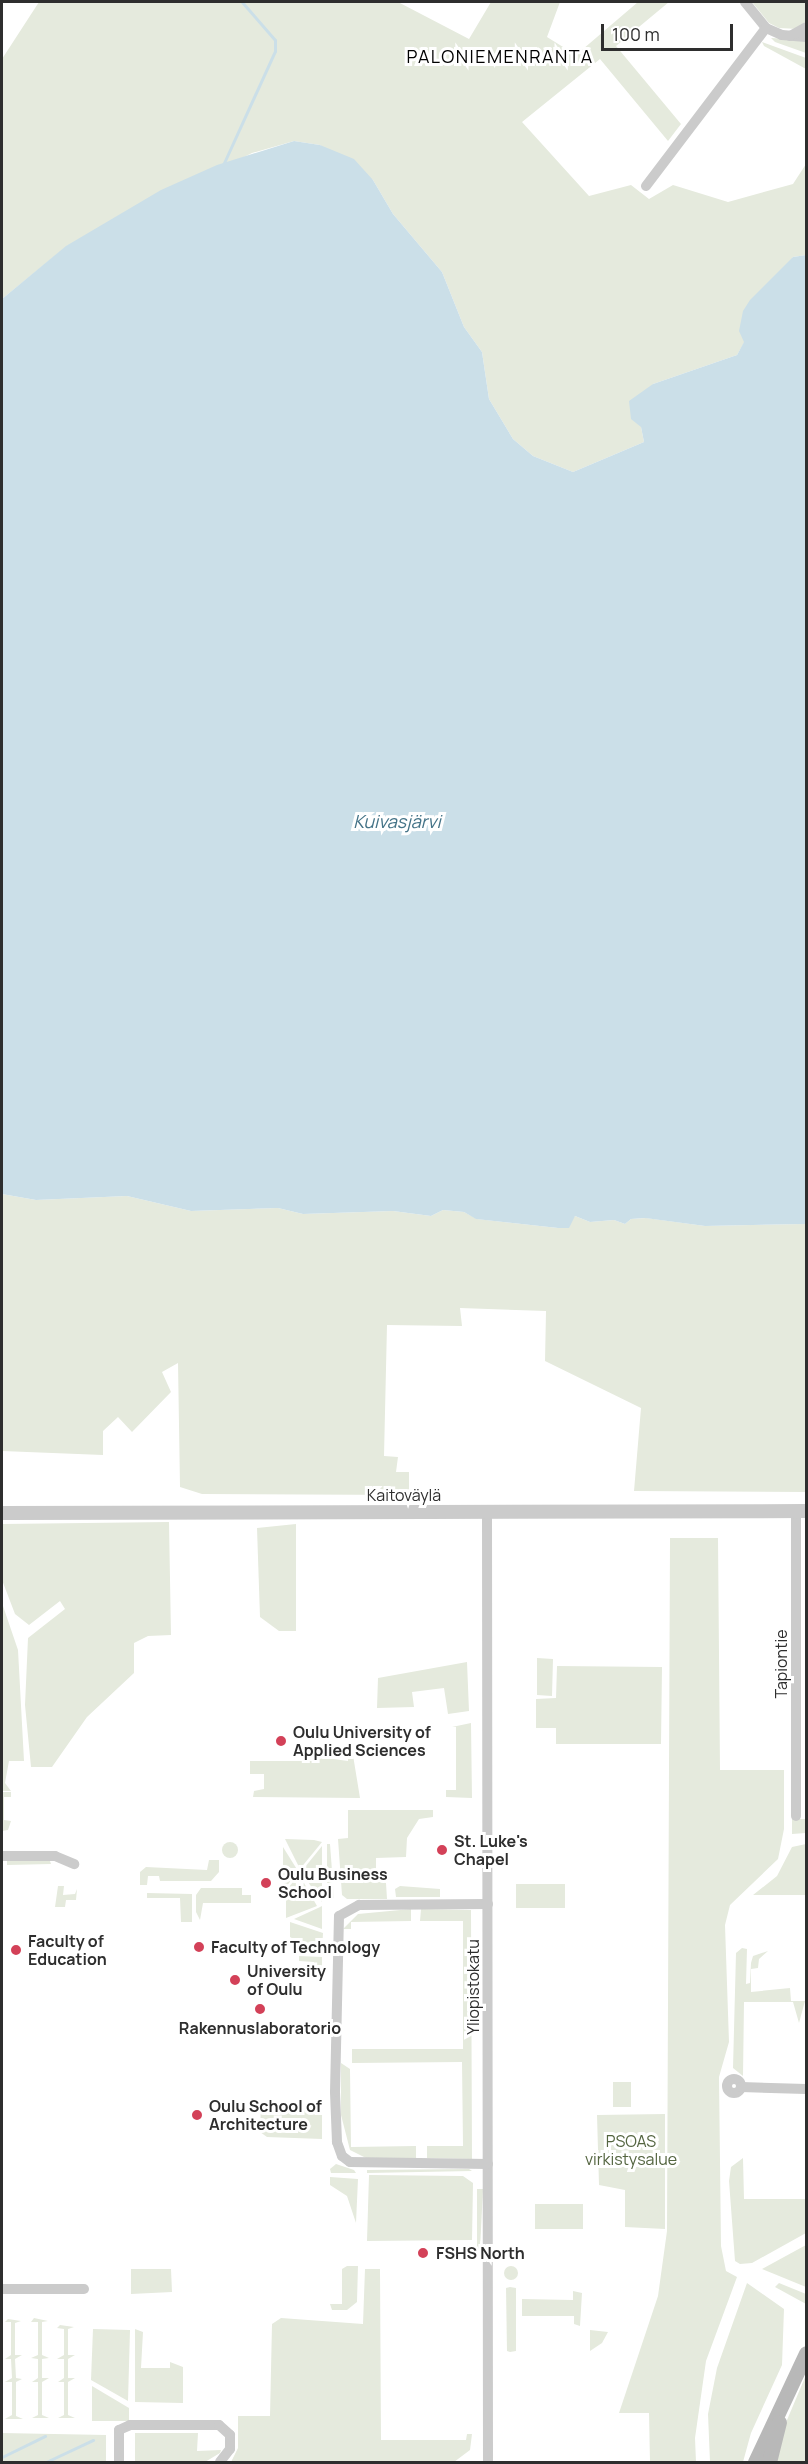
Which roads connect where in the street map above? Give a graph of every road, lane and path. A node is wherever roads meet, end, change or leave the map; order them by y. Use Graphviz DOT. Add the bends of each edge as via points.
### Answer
graph roads {
  1 [pos="745,2"];
  2 [pos="807,27"];
  3 [pos="766,28"];
  4 [pos="790,36"];
  5 [pos="807,37"];
  6 [pos="646,186"];
  7 [pos="487,1511"];
  8 [pos="801,1511"];
  9 [pos="2,1513"];
  10 [pos="796,1816"];
  11 [pos="2,1856"];
  12 [pos="74,1864"];
  13 [pos="488,1904"];
  14 [pos="741,2087"];
  15 [pos="807,2089"];
  16 [pos="488,2164"];
  17 [pos="2,2289"];
  18 [pos="84,2289"];
  19 [pos="807,2353"];
  20 [pos="784,2399"];
  21 [pos="119,2463"];
  22 [pos="220,2463"];
  23 [pos="488,2463"];
  24 [pos="755,2463"];
  25 [pos="769,2463"];
  1 -- 3 [label="street"];
  2 -- 4 [label="street"];
  3 -- 4 [label="street"];
  3 -- 6 [label="street"];
  4 -- 5 [label="street"];
  7 -- 8 [label="street, Kaitoväylä"];
  7 -- 9 [label="street, Kaitoväylä"];
  7 -- 13 [label="street, Yliopistokatu"];
  8 -- 10 [label="street, Tapiontie"];
  11 -- 12 [label="street" via="55,1856"];
  13 -- 16 [label="street, Yliopistokatu"];
  13 -- 16 [label="street" via="359,1905 339,1916 335,2068 337,2142 342,2156 350,2162"];
  14 -- 15 [label="street"];
  16 -- 23 [label="street, Yliopistokatu"];
  17 -- 18 [label="street"];
  19 -- 20 [label="main road"];
  20 -- 24 [label="main road"];
  20 -- 25 [label="main road"];
  21 -- 22 [label="street" via="119,2430 123,2427 219,2425 226,2428 230,2442 230,2449"];
}
